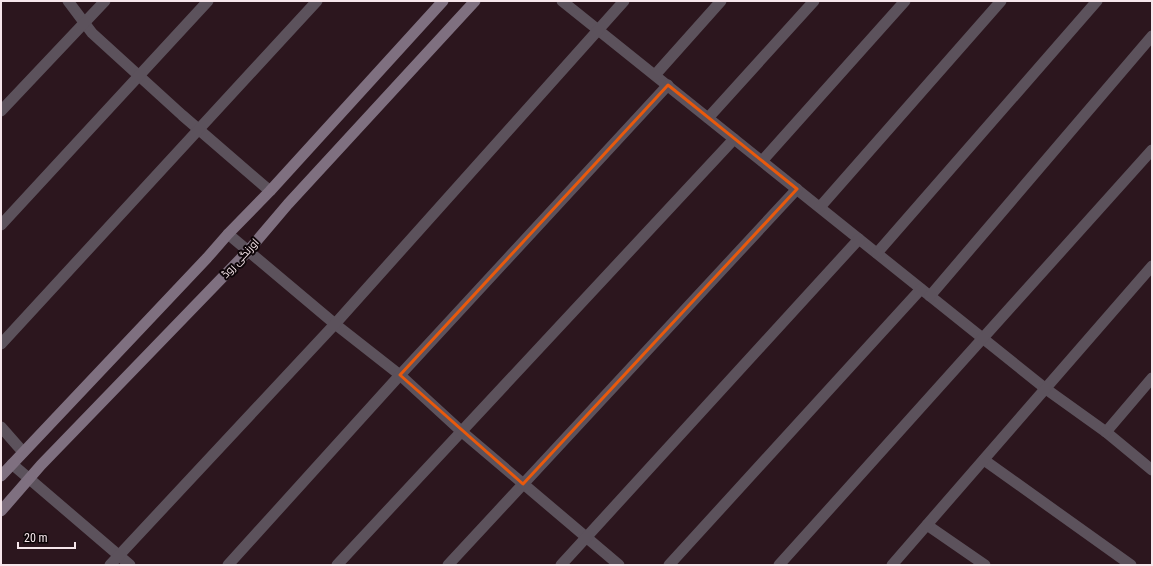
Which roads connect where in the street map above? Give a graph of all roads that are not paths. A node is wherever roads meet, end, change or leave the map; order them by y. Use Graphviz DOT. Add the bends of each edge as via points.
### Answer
graph roads {
  1 [pos="68,1"];
  2 [pos="105,1"];
  3 [pos="208,1"];
  4 [pos="317,1"];
  5 [pos="443,1"];
  6 [pos="475,1"];
  7 [pos="562,1"];
  8 [pos="624,1"];
  9 [pos="721,1"];
  10 [pos="814,1"];
  11 [pos="905,1"];
  12 [pos="1001,1"];
  13 [pos="1097,1"];
  14 [pos="84,23"];
  15 [pos="599,30"];
  16 [pos="1152,36"];
  17 [pos="655,75"];
  18 [pos="139,76"];
  19 [pos="668,85"];
  20 [pos="1,111"];
  21 [pos="708,118"];
  22 [pos="199,129"];
  23 [pos="734,139"];
  24 [pos="1152,150"];
  25 [pos="762,161"];
  26 [pos="797,189"];
  27 [pos="270,191"];
  28 [pos="820,207"];
  29 [pos="1,225"];
  30 [pos="228,234"];
  31 [pos="859,239"];
  32 [pos="249,250"];
  33 [pos="876,253"];
  34 [pos="1152,266"];
  35 [pos="926,293"];
  36 [pos="335,324"];
  37 [pos="983,338"];
  38 [pos="1,344"];
  39 [pos="400,375"];
  40 [pos="1152,378"];
  41 [pos="1046,389"];
  42 [pos="1,427"];
  43 [pos="462,431"];
  44 [pos="1106,432"];
  45 [pos="23,452"];
  46 [pos="984,460"];
  47 [pos="12,464"];
  48 [pos="1152,470"];
  49 [pos="1,476"];
  50 [pos="30,478"];
  51 [pos="522,484"];
  52 [pos="1,511"];
  53 [pos="927,525"];
  54 [pos="586,537"];
  55 [pos="118,555"];
  56 [pos="110,565"];
  57 [pos="130,565"];
  58 [pos="228,565"];
  59 [pos="337,565"];
  60 [pos="448,565"];
  61 [pos="561,565"];
  62 [pos="619,565"];
  63 [pos="670,565"];
  64 [pos="779,565"];
  65 [pos="892,565"];
  66 [pos="985,565"];
  67 [pos="1131,565"];
  1 -- 14 [label="street"];
  2 -- 14 [label="street"];
  3 -- 18 [label="street"];
  4 -- 22 [label="street"];
  5 -- 27 [label="main road"];
  6 -- 32 [label="main road, اورنگی روڈ" via="288,204"];
  7 -- 15 [label="street"];
  8 -- 15 [label="street"];
  9 -- 17 [label="street"];
  10 -- 21 [label="street"];
  11 -- 25 [label="street"];
  12 -- 28 [label="street"];
  13 -- 33 [label="street"];
  14 -- 18 [label="street"];
  14 -- 20 [label="street"];
  15 -- 17 [label="street"];
  15 -- 36 [label="street"];
  16 -- 35 [label="street"];
  17 -- 19 [label="street"];
  18 -- 22 [label="street"];
  18 -- 29 [label="street"];
  19 -- 21 [label="street"];
  19 -- 39 [label="street"];
  21 -- 23 [label="street"];
  22 -- 27 [label="street"];
  22 -- 38 [label="street"];
  23 -- 25 [label="street"];
  23 -- 43 [label="street"];
  24 -- 37 [label="street"];
  25 -- 26 [label="street"];
  26 -- 28 [label="street"];
  26 -- 51 [label="street"];
  27 -- 30 [label="main road"];
  28 -- 31 [label="street"];
  30 -- 32 [label="street"];
  30 -- 45 [label="main road"];
  31 -- 33 [label="street"];
  31 -- 54 [label="street"];
  32 -- 36 [label="street"];
  32 -- 50 [label="main road, اورنگی روڈ"];
  33 -- 35 [label="street"];
  34 -- 41 [label="street"];
  35 -- 37 [label="street"];
  35 -- 63 [label="street"];
  36 -- 39 [label="street"];
  36 -- 55 [label="street"];
  37 -- 41 [label="street"];
  37 -- 64 [label="street"];
  39 -- 43 [label="street"];
  39 -- 58 [label="street"];
  40 -- 44 [label="street"];
  41 -- 44 [label="street"];
  41 -- 46 [label="street"];
  42 -- 45 [label="street"];
  43 -- 51 [label="street"];
  43 -- 59 [label="street"];
  44 -- 48 [label="street"];
  45 -- 47 [label="main road"];
  46 -- 53 [label="street"];
  46 -- 67 [label="street"];
  47 -- 49 [label="main road"];
  47 -- 50 [label="street"];
  50 -- 52 [label="main road, اورنگی روڈ"];
  50 -- 55 [label="street"];
  51 -- 54 [label="street"];
  51 -- 60 [label="street"];
  53 -- 65 [label="street"];
  53 -- 66 [label="street"];
  54 -- 61 [label="street"];
  54 -- 62 [label="street"];
  55 -- 56 [label="street"];
  55 -- 57 [label="street"];
}
